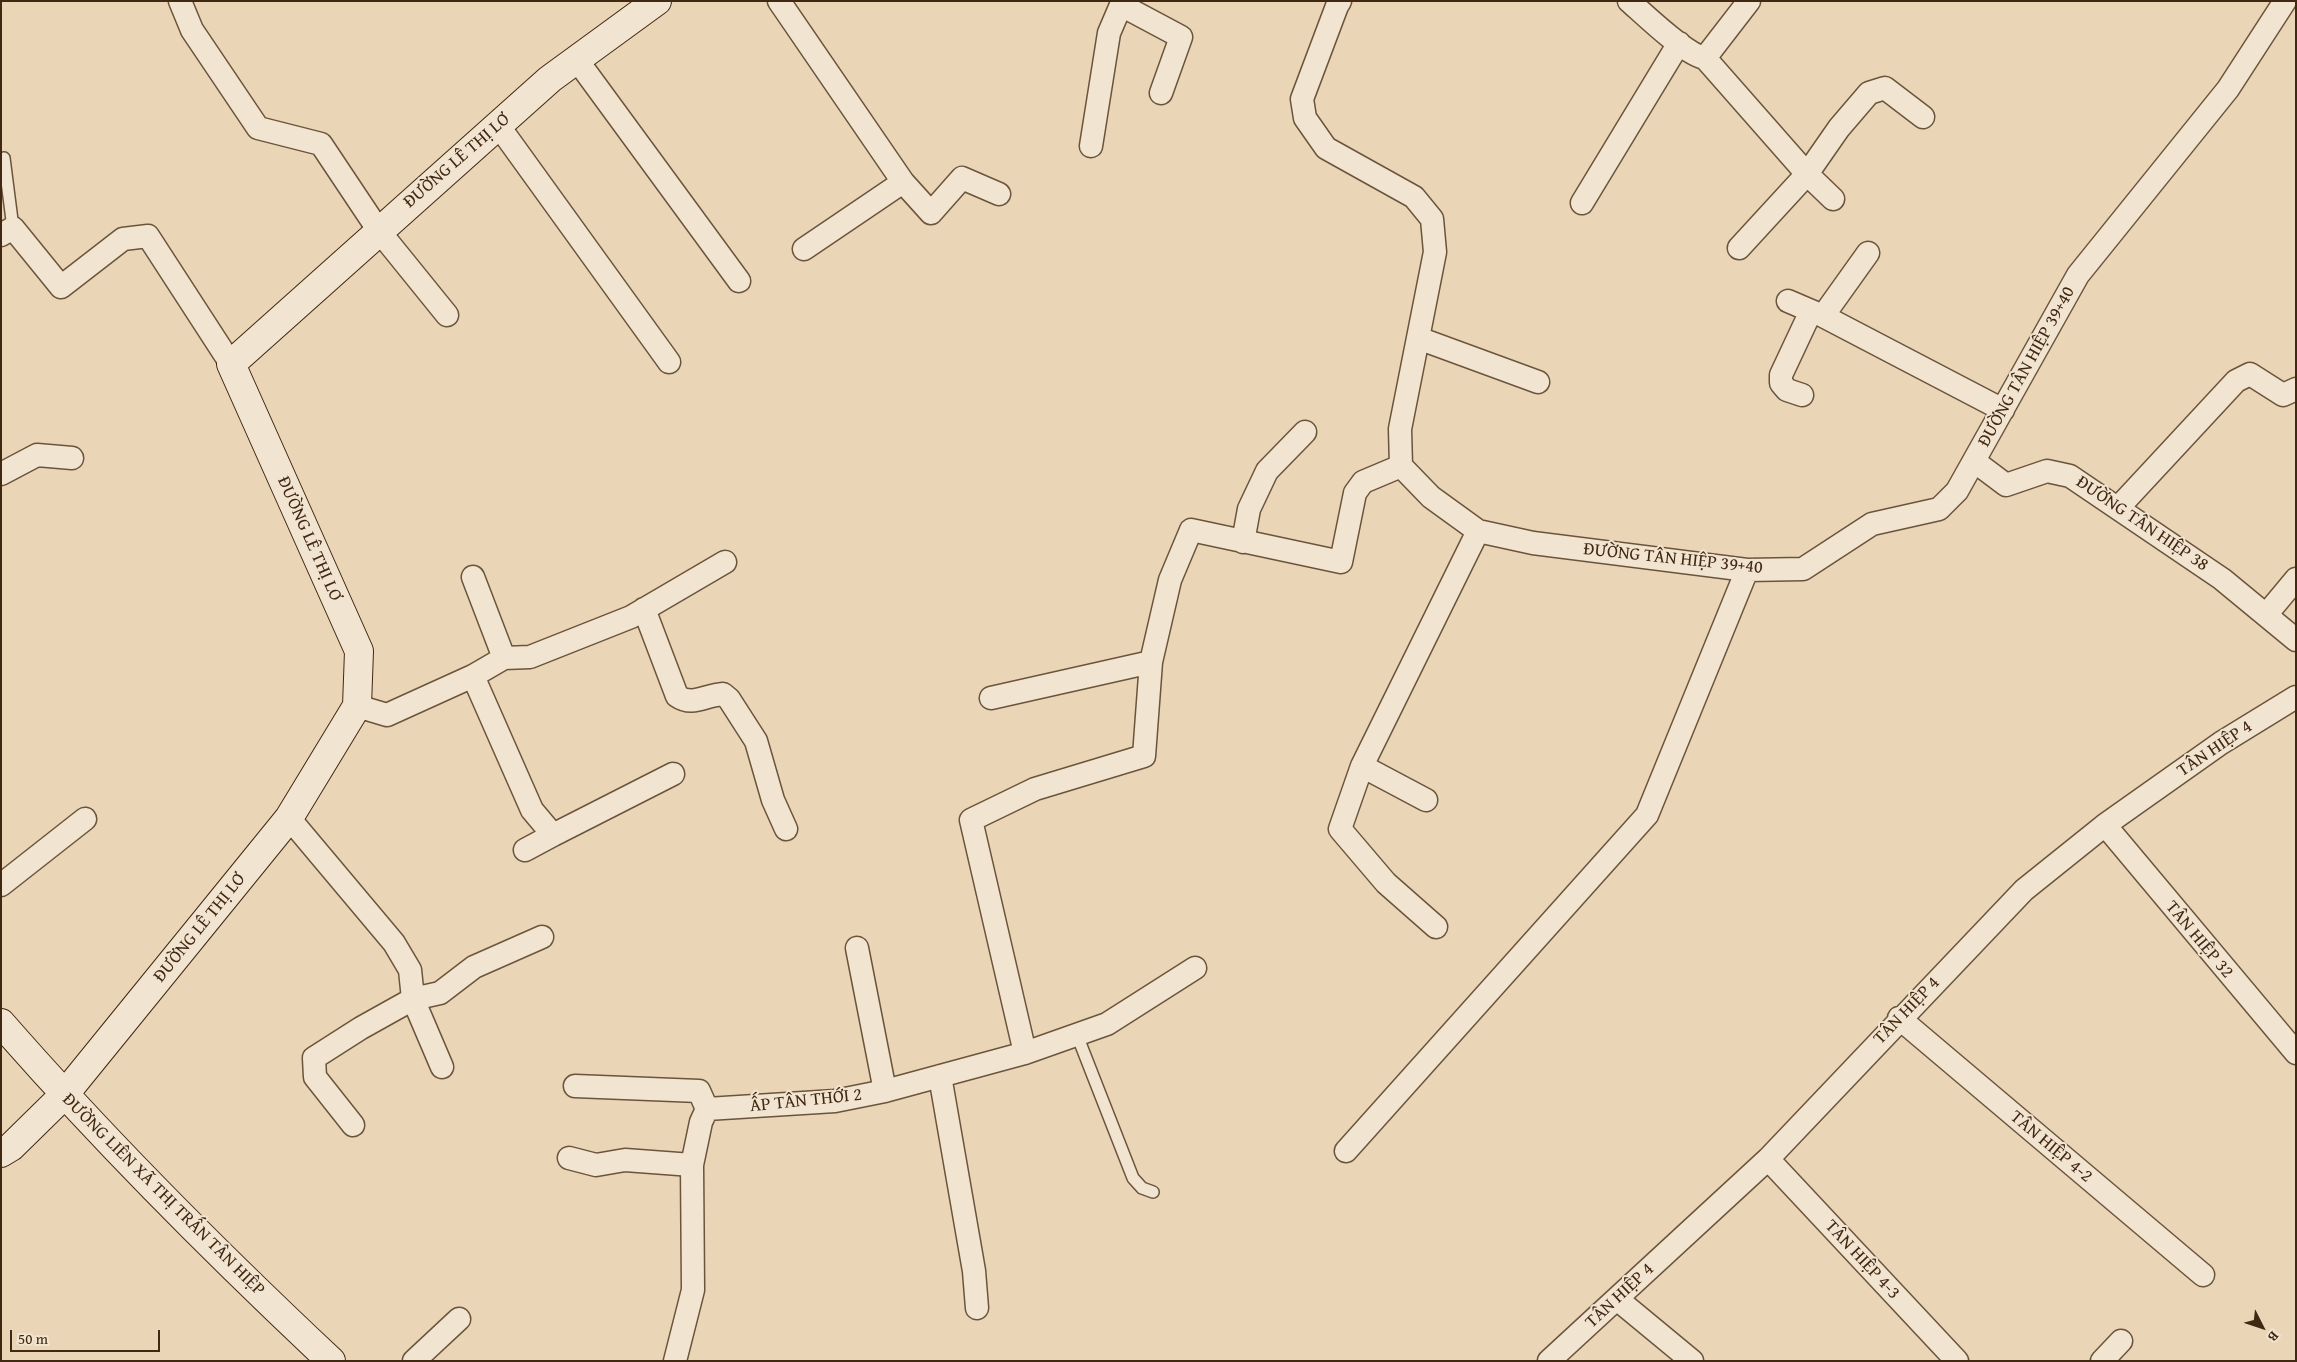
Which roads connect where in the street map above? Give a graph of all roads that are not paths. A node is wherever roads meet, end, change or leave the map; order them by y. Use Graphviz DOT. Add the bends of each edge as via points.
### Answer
graph roads {
  1 [pos="180,1"];
  2 [pos="657,1"];
  3 [pos="779,1"];
  4 [pos="1340,1"];
  5 [pos="1629,1"];
  6 [pos="1749,1"];
  7 [pos="2285,1"];
  8 [pos="1122,3"];
  9 [pos="1679,43"];
  10 [pos="1705,58"];
  11 [pos="577,60"];
  12 [pos="1161,93"];
  13 [pos="1923,117"];
  14 [pos="498,125"];
  15 [pos="1091,146"];
  16 [pos="4,158"];
  17 [pos="1807,174"];
  18 [pos="904,182"];
  19 [pos="999,194"];
  20 [pos="1834,199"];
  21 [pos="1582,202"];
  22 [pos="379,230"];
  23 [pos="7,232"];
  24 [pos="1739,248"];
  25 [pos="804,249"];
  26 [pos="1868,254"];
  27 [pos="739,281"];
  28 [pos="1788,301"];
  29 [pos="1817,314"];
  30 [pos="447,315"];
  31 [pos="1418,338"];
  32 [pos="669,362"];
  33 [pos="231,364"];
  34 [pos="1538,382"];
  35 [pos="2296,389"];
  36 [pos="1802,395"];
  37 [pos="2003,410"];
  38 [pos="1305,432"];
  39 [pos="72,458"];
  40 [pos="1974,461"];
  41 [pos="1401,466"];
  42 [pos="1,474"];
  43 [pos="2118,508"];
  44 [pos="1478,531"];
  45 [pos="1243,542"];
  46 [pos="725,562"];
  47 [pos="1747,570"];
  48 [pos="473,577"];
  49 [pos="2296,579"];
  50 [pos="644,609"];
  51 [pos="2266,615"];
  52 [pos="2296,640"];
  53 [pos="504,658"];
  54 [pos="1151,662"];
  55 [pos="473,676"];
  56 [pos="2296,697"];
  57 [pos="991,698"];
  58 [pos="357,706"];
  59 [pos="1362,766"];
  60 [pos="673,774"];
  61 [pos="1426,800"];
  62 [pos="289,818"];
  63 [pos="85,819"];
  64 [pos="2104,825"];
  65 [pos="786,828"];
  66 [pos="553,835"];
  67 [pos="525,850"];
  68 [pos="1,885"];
  69 [pos="1436,927"];
  70 [pos="542,937"];
  71 [pos="857,948"];
  72 [pos="1196,968"];
  73 [pos="413,999"];
  74 [pos="1899,1018"];
  75 [pos="1,1023"];
  76 [pos="1077,1035"];
  77 [pos="1025,1053"];
  78 [pos="2296,1053"];
  79 [pos="442,1067"];
  80 [pos="940,1076"];
  81 [pos="574,1086"];
  82 [pos="885,1091"];
  83 [pos="64,1095"];
  84 [pos="707,1109"];
  85 [pos="354,1125"];
  86 [pos="1346,1151"];
  87 [pos="1,1152"];
  88 [pos="569,1158"];
  89 [pos="1768,1159"];
  90 [pos="692,1165"];
  91 [pos="1153,1192"];
  92 [pos="2203,1276"];
  93 [pos="1618,1299"];
  94 [pos="976,1308"];
  95 [pos="459,1318"];
  96 [pos="2121,1341"];
  97 [pos="331,1361"];
  98 [pos="414,1361"];
  99 [pos="675,1361"];
  100 [pos="1548,1361"];
  101 [pos="1692,1361"];
  102 [pos="1957,1361"];
  103 [pos="2102,1361"];
  1 -- 22 [label="street" via="192,30 258,128 321,144"];
  2 -- 11 [label="street, ĐƯỜNG LÊ THỊ LƠ"];
  3 -- 18 [label="street"];
  4 -- 31 [label="street" via="1302,99 1305,118 1326,148 1414,197 1432,219 1436,252"];
  5 -- 9 [label="street"];
  6 -- 10 [label="street"];
  7 -- 37 [label="street, ĐƯỜNG TÂN HIỆP 39+40" via="2228,90 2078,275"];
  8 -- 12 [label="street" via="1180,37"];
  8 -- 15 [label="street" via="1109,33"];
  9 -- 10 [label="street"];
  9 -- 21 [label="street"];
  10 -- 17 [label="street"];
  11 -- 14 [label="street, ĐƯỜNG LÊ THỊ LƠ"];
  11 -- 27 [label="street"];
  13 -- 17 [label="street" via="1885,88 1869,93 1839,128"];
  14 -- 22 [label="street, ĐƯỜNG LÊ THỊ LƠ"];
  14 -- 32 [label="street"];
  16 -- 23 [label="lane"];
  17 -- 20 [label="street"];
  17 -- 24 [label="street"];
  18 -- 19 [label="street" via="931,213 962,178"];
  18 -- 25 [label="street"];
  22 -- 30 [label="street"];
  22 -- 33 [label="street, ĐƯỜNG LÊ THỊ LƠ"];
  23 -- 33 [label="street" via="61,287 123,240 148,236"];
  26 -- 29 [label="street"];
  28 -- 29 [label="street"];
  29 -- 36 [label="street" via="1781,375 1781,384 1787,390"];
  29 -- 37 [label="street"];
  31 -- 34 [label="street"];
  31 -- 41 [label="street" via="1400,429"];
  33 -- 58 [label="street, ĐƯỜNG LÊ THỊ LƠ" via="359,651"];
  35 -- 43 [label="street" via="2283,395 2250,374 2236,381"];
  37 -- 40 [label="street, ĐƯỜNG TÂN HIỆP 39+40"];
  38 -- 45 [label="street" via="1267,471 1249,509"];
  39 -- 42 [label="street" via="37,454"];
  40 -- 43 [label="street, ĐƯỜNG TÂN HIỆP 38" via="2006,485 2047,472 2070,476"];
  40 -- 47 [label="street, ĐƯỜNG TÂN HIỆP 39+40" via="1958,491 1940,509 1872,524 1803,570"];
  41 -- 44 [label="street, ĐƯỜNG TÂN HIỆP 39+40" via="1431,497"];
  41 -- 45 [label="street" via="1363,482 1355,493 1341,562"];
  43 -- 51 [label="street, ĐƯỜNG TÂN HIỆP 38" via="2222,578"];
  44 -- 47 [label="street, ĐƯỜNG TÂN HIỆP 39+40" via="1533,543"];
  44 -- 59 [label="street"];
  45 -- 54 [label="street" via="1191,530 1170,580"];
  46 -- 50 [label="street"];
  47 -- 86 [label="street" via="1647,815"];
  48 -- 53 [label="street"];
  49 -- 51 [label="street"];
  50 -- 53 [label="street" via="530,657"];
  50 -- 65 [label="street" via="677,696 694,702 723,694 750,728 762,754 773,800"];
  51 -- 52 [label="street, ĐƯỜNG TÂN HIỆP 38"];
  53 -- 55 [label="street"];
  54 -- 57 [label="street"];
  54 -- 77 [label="street" via="1144,756 1035,788 971,820"];
  55 -- 58 [label="street" via="387,715"];
  55 -- 66 [label="street" via="532,810"];
  56 -- 64 [label="street, TÂN HIỆP 4" via="2221,743"];
  58 -- 62 [label="street, ĐƯỜNG LÊ THỊ LƠ"];
  59 -- 61 [label="street"];
  59 -- 69 [label="street" via="1340,829 1386,883"];
  60 -- 66 [label="street"];
  62 -- 73 [label="street" via="394,942 410,970"];
  62 -- 83 [label="street, ĐƯỜNG LÊ THỊ LƠ"];
  63 -- 68 [label="street"];
  64 -- 74 [label="street, TÂN HIỆP 4" via="2024,890"];
  64 -- 78 [label="street, TÂN HIỆP 32"];
  66 -- 67 [label="street"];
  70 -- 73 [label="street" via="474,967 440,993"];
  71 -- 82 [label="street"];
  72 -- 76 [label="street, ẤP TÂN THỚI 2" via="1107,1024"];
  73 -- 79 [label="street"];
  73 -- 85 [label="street" via="314,1058 315,1077"];
  74 -- 89 [label="street, TÂN HIỆP 4"];
  74 -- 92 [label="street, TÂN HIỆP 4-2"];
  75 -- 83 [label="street, ĐƯỜNG LIÊN XÃ THỊ TRẤN TÂN HIỆP"];
  76 -- 77 [label="street, ẤP TÂN THỚI 2"];
  76 -- 91 [label="lane" via="1133,1178 1142,1188"];
  77 -- 80 [label="street, ẤP TÂN THỚI 2"];
  80 -- 82 [label="street, ẤP TÂN THỚI 2"];
  80 -- 94 [label="street" via="974,1271"];
  81 -- 84 [label="street" via="699,1091"];
  82 -- 84 [label="street, ẤP TÂN THỚI 2" via="835,1101"];
  83 -- 87 [label="street, ĐƯỜNG LÊ THỊ LƠ"];
  83 -- 97 [label="street, ĐƯỜNG LIÊN XÃ THỊ TRẤN TÂN HIỆP" via="231,1267"];
  84 -- 90 [label="street"];
  88 -- 90 [label="street" via="596,1165 626,1160"];
  89 -- 93 [label="street, TÂN HIỆP 4"];
  89 -- 102 [label="street, TÂN HIỆP 4-3"];
  90 -- 99 [label="street" via="694,1290"];
  93 -- 100 [label="street, TÂN HIỆP 4"];
  93 -- 101 [label="street"];
  95 -- 98 [label="street"];
  96 -- 103 [label="street"];
}
